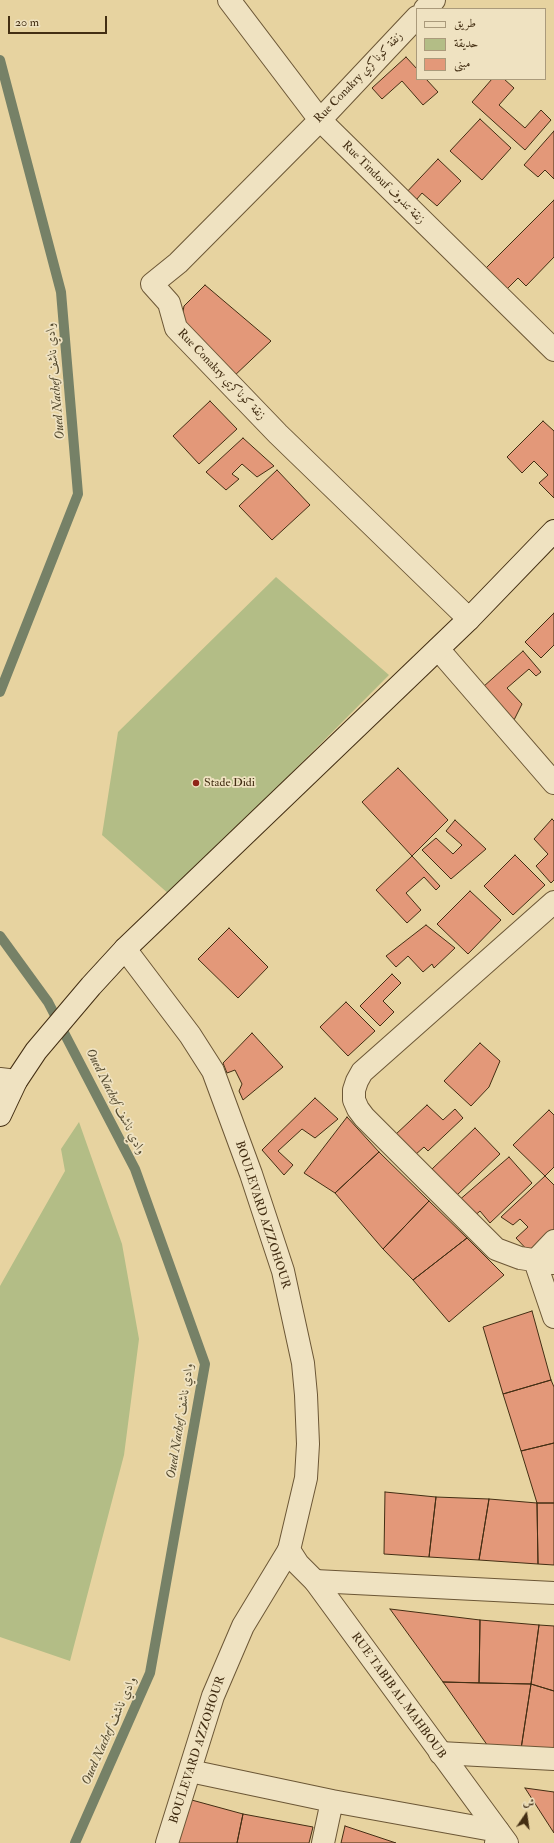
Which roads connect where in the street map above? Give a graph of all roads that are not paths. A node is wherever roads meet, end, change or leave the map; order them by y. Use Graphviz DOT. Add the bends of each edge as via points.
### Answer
graph roads {
  1 [pos="228,0"];
  2 [pos="434,0"];
  3 [pos="426,8"];
  4 [pos="416,19"];
  5 [pos="320,120"];
  6 [pos="554,350"];
  7 [pos="554,531"];
  8 [pos="469,619"];
  9 [pos="438,649"];
  10 [pos="554,783"];
  11 [pos="554,902"];
  12 [pos="126,949"];
  13 [pos="8,1080"];
  14 [pos="0,1115"];
  15 [pos="554,1241"];
  16 [pos="544,1262"];
  17 [pos="554,1317"];
  18 [pos="289,1550"];
  19 [pos="315,1580"];
  20 [pos="554,1593"];
  21 [pos="440,1753"];
  22 [pos="554,1758"];
  23 [pos="190,1771"];
  24 [pos="332,1801"];
  25 [pos="500,1839"];
  26 [pos="166,1843"];
  27 [pos="323,1843"];
  1 -- 5 [label="street, Rue Tindouf زنقة تندوف"];
  2 -- 3 [label="street"];
  4 -- 5 [label="street, Rue Conakry زنقة كوناكري"];
  5 -- 6 [label="street, Rue Tindouf زنقة تندوف"];
  5 -- 8 [label="street, Rue Conakry زنقة كوناكري" via="178,263 152,284 169,303 176,328 278,434"];
  7 -- 8 [label="street"];
  8 -- 9 [label="street"];
  9 -- 10 [label="street"];
  9 -- 12 [label="street"];
  11 -- 16 [label="street" via="362,1072 354,1090 354,1100 364,1117 496,1250"];
  12 -- 13 [label="street"];
  12 -- 18 [label="street, BOULEVARD AZZOHOUR" via="190,1035 213,1071 283,1271 303,1362 308,1444 306,1478"];
  13 -- 14 [label="street"];
  15 -- 16 [label="street"];
  16 -- 17 [label="street"];
  18 -- 19 [label="street, RUE TABIB AL MAHBOUB" via="298,1564"];
  18 -- 23 [label="street, BOULEVARD AZZOHOUR" via="243,1626 213,1696"];
  19 -- 20 [label="street"];
  19 -- 21 [label="street, RUE TABIB AL MAHBOUB"];
  21 -- 22 [label="street"];
  21 -- 25 [label="street, RUE TABIB AL MAHBOUB"];
  23 -- 24 [label="street"];
  23 -- 26 [label="street, BOULEVARD AZZOHOUR"];
  24 -- 25 [label="street"];
  24 -- 27 [label="street"];
}
